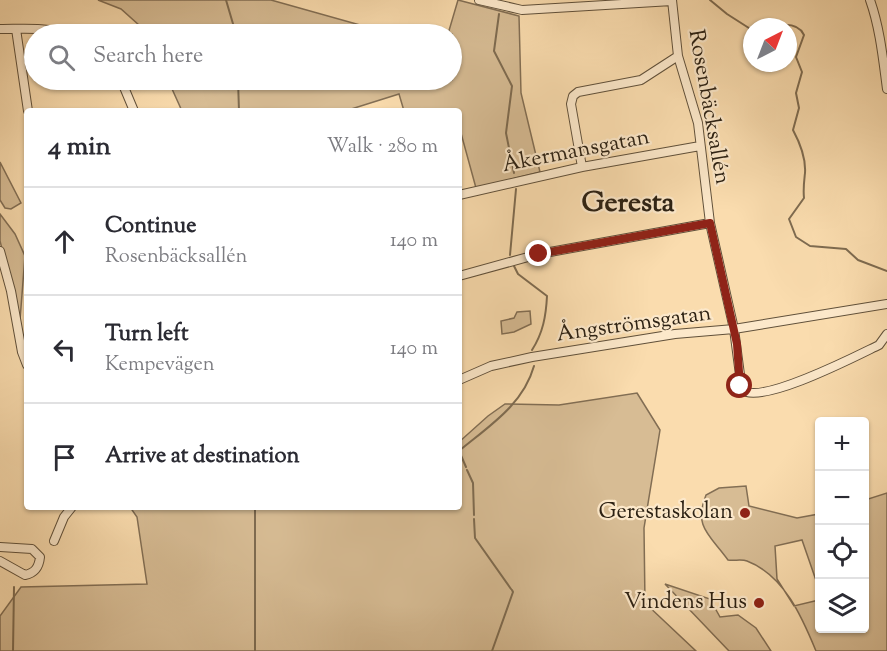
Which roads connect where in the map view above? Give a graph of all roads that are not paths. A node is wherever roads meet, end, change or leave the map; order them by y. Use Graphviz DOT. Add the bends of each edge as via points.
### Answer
graph roads {
  1 [pos="478,0"];
  2 [pos="870,0"];
  3 [pos="672,1"];
  4 [pos="0,29"];
  5 [pos="16,29"];
  6 [pos="24,29"];
  7 [pos="678,56"];
  8 [pos="24,84"];
  9 [pos="887,89"];
  10 [pos="25,90"];
  11 [pos="125,90"];
  12 [pos="28,108"];
  13 [pos="133,108"];
  14 [pos="700,146"];
  15 [pos="582,167"];
  16 [pos="462,194"];
  17 [pos="710,223"];
  18 [pos="0,251"];
  19 [pos="462,275"];
  20 [pos="887,304"];
  21 [pos="734,329"];
  22 [pos="887,334"];
  23 [pos="24,357"];
  24 [pos="462,379"];
  25 [pos="70,510"];
  26 [pos="54,541"];
  27 [pos="0,547"];
  28 [pos="0,561"];
  1 -- 3 [label="street" via="522,10"];
  2 -- 9 [label="street"];
  3 -- 7 [label="street, Rosenbäcksallén"];
  4 -- 5 [label="street"];
  5 -- 6 [label="street"];
  5 -- 8 [label="street"];
  7 -- 14 [label="street, Rosenbäcksallén" via="698,123"];
  7 -- 15 [label="street" via="641,80 573,96"];
  10 -- 12 [label="street"];
  11 -- 13 [label="street"];
  14 -- 15 [label="street, Åkermansgatan"];
  14 -- 17 [label="street, Rosenbäcksallén"];
  15 -- 16 [label="street, Åkermansgatan"];
  17 -- 19 [label="street" via="539,254"];
  17 -- 21 [label="street, Rosenbäcksallén"];
  18 -- 23 [label="street"];
  20 -- 21 [label="street, Ångströmsgatan"];
  21 -- 22 [label="street, Rosenbäcksallén" via="740,386 748,393 786,387 824,371 879,345"];
  21 -- 24 [label="street, Ångströmsgatan" via="675,334 510,361"];
  25 -- 26 [label="street"];
  27 -- 28 [label="street" via="32,549 40,557 37,569 26,575"];
}
